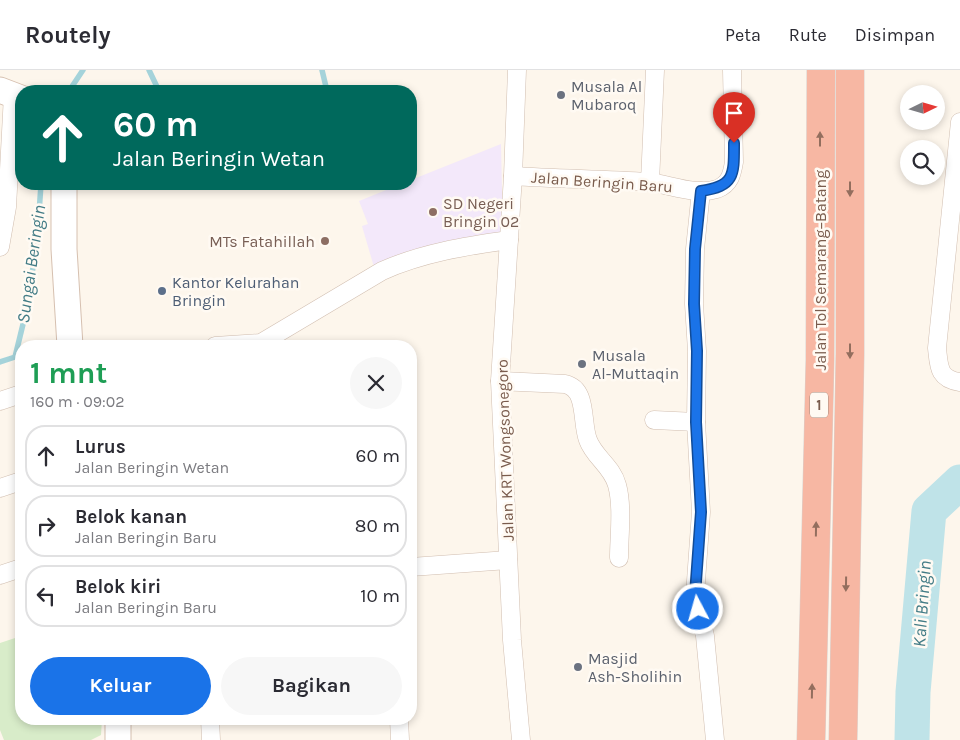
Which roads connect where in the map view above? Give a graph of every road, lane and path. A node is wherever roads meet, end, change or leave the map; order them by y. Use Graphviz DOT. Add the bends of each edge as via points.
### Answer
graph roads {
  1 [pos="517,70"];
  2 [pos="654,70"];
  3 [pos="732,70"];
  4 [pos="821,70"];
  5 [pos="850,70"];
  6 [pos="11,94"];
  7 [pos="960,122"];
  8 [pos="513,176"];
  9 [pos="650,182"];
  10 [pos="64,190"];
  11 [pos="701,191"];
  12 [pos="3,206"];
  13 [pos="509,240"];
  14 [pos="0,247"];
  15 [pos="70,340"];
  16 [pos="269,340"];
  17 [pos="500,381"];
  18 [pos="960,382"];
  19 [pos="15,396"];
  20 [pos="0,401"];
  21 [pos="654,420"];
  22 [pos="696,422"];
  23 [pos="15,483"];
  24 [pos="0,488"];
  25 [pos="619,558"];
  26 [pos="508,560"];
  27 [pos="417,567"];
  28 [pos="15,570"];
  29 [pos="0,576"];
  30 [pos="118,725"];
  31 [pos="210,725"];
  32 [pos="399,725"];
  33 [pos="118,740"];
  34 [pos="211,740"];
  35 [pos="400,740"];
  36 [pos="520,740"];
  37 [pos="715,740"];
  38 [pos="811,740"];
  39 [pos="842,740"];
  1 -- 8 [label="street, Jalan KRT Wongsonegoro"];
  2 -- 9 [label="street"];
  3 -- 11 [label="street, Jalan Beringin Baru" via="732,175 727,183 716,189"];
  38 -- 4 [label="highway, Jalan Tol Semarang–Batang / 1, one-way" via="820,360"];
  5 -- 39 [label="highway, Jalan Tol Semarang–Batang / 1, one-way" via="850,354"];
  6 -- 12 [label="street"];
  7 -- 18 [label="street" via="937,348 940,370 950,381"];
  8 -- 9 [label="street, Jalan Beringin Baru"];
  8 -- 13 [label="street, Jalan KRT Wongsonegoro"];
  9 -- 11 [label="street, Jalan Beringin Baru"];
  10 -- 15 [label="street"];
  11 -- 22 [label="street" via="695,249"];
  12 -- 14 [label="street"];
  13 -- 16 [label="street" via="402,262"];
  13 -- 17 [label="street, Jalan KRT Wongsonegoro"];
  17 -- 25 [label="street" via="565,384 579,393 588,442 612,471 620,496"];
  17 -- 26 [label="street, Jalan KRT Wongsonegoro"];
  19 -- 20 [label="street"];
  21 -- 22 [label="street"];
  22 -- 37 [label="street" via="701,512 695,595 705,636"];
  23 -- 24 [label="street"];
  26 -- 27 [label="street"];
  26 -- 36 [label="street, Jalan KRT Wongsonegoro"];
  28 -- 29 [label="street"];
  30 -- 33 [label="street"];
  31 -- 34 [label="street"];
  32 -- 35 [label="street"];
}
